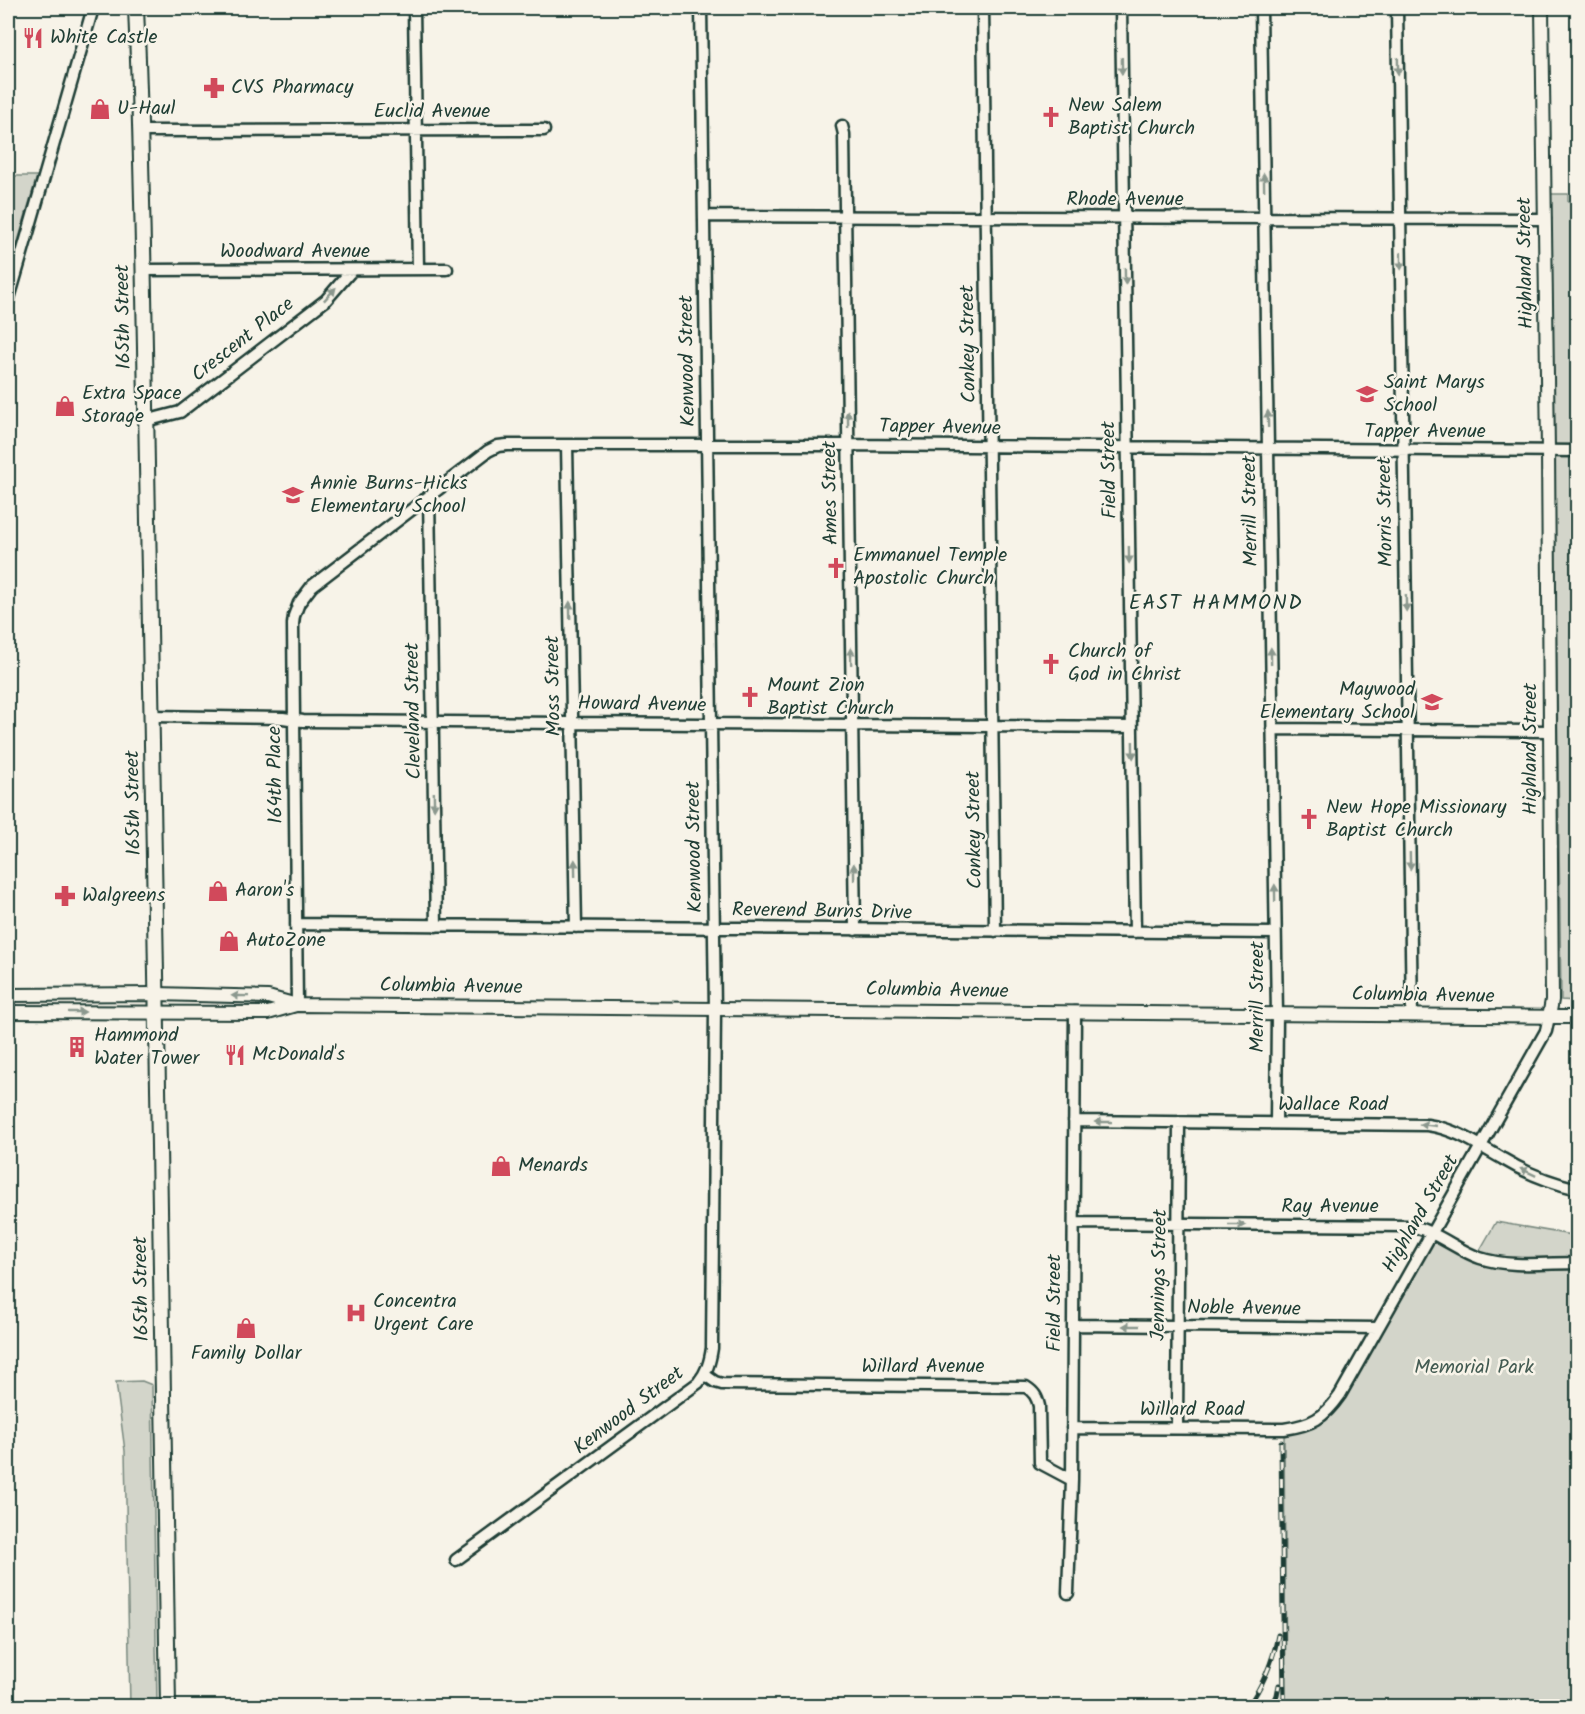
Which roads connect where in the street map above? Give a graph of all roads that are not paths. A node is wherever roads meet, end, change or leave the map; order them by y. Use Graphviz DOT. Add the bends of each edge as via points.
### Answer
graph roads {
  1 [pos="93,8"];
  2 [pos="136,8"];
  3 [pos="414,8"];
  4 [pos="701,8"];
  5 [pos="983,8"];
  6 [pos="1121,8"];
  7 [pos="1261,8"];
  8 [pos="1398,8"];
  9 [pos="1542,8"];
  10 [pos="842,126"];
  11 [pos="416,130"];
  12 [pos="544,130"];
  13 [pos="141,131"];
  14 [pos="704,216"];
  15 [pos="845,216"];
  16 [pos="985,217"];
  17 [pos="1125,218"];
  18 [pos="1264,218"];
  19 [pos="1400,219"];
  20 [pos="1545,219"];
  21 [pos="418,269"];
  22 [pos="447,269"];
  23 [pos="143,270"];
  24 [pos="352,270"];
  25 [pos="8,302"];
  26 [pos="146,421"];
  27 [pos="567,445"];
  28 [pos="707,445"];
  29 [pos="848,445"];
  30 [pos="988,447"];
  31 [pos="1127,448"];
  32 [pos="1269,448"];
  33 [pos="1403,450"];
  34 [pos="1548,450"];
  35 [pos="1578,451"];
  36 [pos="429,496"];
  37 [pos="340,564"];
  38 [pos="152,717"];
  39 [pos="293,719"];
  40 [pos="432,721"];
  41 [pos="572,722"];
  42 [pos="711,724"];
  43 [pos="852,725"];
  44 [pos="992,727"];
  45 [pos="1132,727"];
  46 [pos="1272,729"];
  47 [pos="1408,729"];
  48 [pos="1550,731"];
  49 [pos="296,924"];
  50 [pos="436,926"];
  51 [pos="576,927"];
  52 [pos="714,928"];
  53 [pos="855,930"];
  54 [pos="995,931"];
  55 [pos="1136,932"];
  56 [pos="1275,933"];
  57 [pos="157,994"];
  58 [pos="8,996"];
  59 [pos="297,1005"];
  60 [pos="715,1009"];
  61 [pos="8,1012"];
  62 [pos="158,1012"];
  63 [pos="1075,1012"];
  64 [pos="1277,1014"];
  65 [pos="1412,1016"];
  66 [pos="1549,1017"];
  67 [pos="1578,1017"];
  68 [pos="1074,1121"];
  69 [pos="1179,1122"];
  70 [pos="1276,1123"];
  71 [pos="1482,1146"];
  72 [pos="1578,1189"];
  73 [pos="1074,1223"];
  74 [pos="1179,1224"];
  75 [pos="1431,1234"];
  76 [pos="1578,1263"];
  77 [pos="1073,1325"];
  78 [pos="1178,1326"];
  79 [pos="1378,1328"];
  80 [pos="705,1375"];
  81 [pos="1312,1422"];
  82 [pos="1072,1428"];
  83 [pos="1176,1428"];
  84 [pos="1072,1480"];
  85 [pos="456,1560"];
  86 [pos="1068,1593"];
  87 [pos="168,1707"];
  1 -- 25 [label="street"];
  2 -- 13 [label="main road, 165th Street"];
  3 -- 11 [label="street"];
  4 -- 14 [label="street, Kenwood Street"];
  5 -- 16 [label="street, Conkey Street"];
  6 -- 17 [label="street, Field Street, one-way"];
  18 -- 7 [label="street, Merrill Street, one-way"];
  8 -- 19 [label="street, Morris Street, one-way"];
  9 -- 20 [label="street, Highland Street"];
  10 -- 15 [label="street, Ames Street"];
  11 -- 12 [label="street, Euclid Avenue"];
  11 -- 13 [label="street, Euclid Avenue"];
  11 -- 21 [label="street"];
  13 -- 23 [label="main road, 165th Street"];
  14 -- 15 [label="street, Rhode Avenue"];
  14 -- 28 [label="street, Kenwood Street"];
  15 -- 16 [label="street, Rhode Avenue"];
  29 -- 15 [label="street, Ames Street, one-way"];
  16 -- 17 [label="street, Rhode Avenue"];
  16 -- 30 [label="street, Conkey Street"];
  17 -- 18 [label="street, Rhode Avenue"];
  17 -- 31 [label="street, Field Street, one-way"];
  18 -- 19 [label="street, Rhode Avenue"];
  32 -- 18 [label="street, Merrill Street, one-way"];
  19 -- 20 [label="street, Rhode Avenue"];
  19 -- 33 [label="street, Morris Street, one-way"];
  20 -- 34 [label="street, Highland Street"];
  21 -- 22 [label="street, Woodward Avenue"];
  21 -- 24 [label="street, Woodward Avenue"];
  23 -- 24 [label="street, Woodward Avenue"];
  23 -- 26 [label="main road, 165th Street"];
  26 -- 24 [label="street, Crescent Place, one-way" via="180,412 326,300"];
  26 -- 38 [label="main road, 165th Street"];
  27 -- 28 [label="street, Tapper Avenue"];
  27 -- 36 [label="street, Tapper Avenue" via="498,446"];
  41 -- 27 [label="street, Moss Street, one-way"];
  28 -- 29 [label="street, Tapper Avenue"];
  28 -- 42 [label="street, Kenwood Street"];
  29 -- 30 [label="street, Tapper Avenue"];
  43 -- 29 [label="street, Ames Street, one-way"];
  30 -- 31 [label="street, Tapper Avenue"];
  30 -- 44 [label="street, Conkey Street"];
  31 -- 32 [label="street, Tapper Avenue"];
  31 -- 45 [label="street, Field Street, one-way"];
  32 -- 33 [label="street, Tapper Avenue"];
  46 -- 32 [label="street, Merrill Street, one-way"];
  33 -- 34 [label="street, Tapper Avenue"];
  33 -- 47 [label="street, Morris Street, one-way"];
  34 -- 35 [label="street, Tapper Avenue"];
  34 -- 48 [label="street, Highland Street"];
  36 -- 37 [label="street, Tapper Avenue"];
  36 -- 40 [label="street, Cleveland Street"];
  37 -- 39 [label="street, 164th Place" via="312,586 294,616"];
  38 -- 39 [label="street, Howard Avenue"];
  38 -- 57 [label="main road, 165th Street"];
  39 -- 40 [label="street, Howard Avenue"];
  39 -- 49 [label="street, 164th Place"];
  40 -- 41 [label="street, Howard Avenue"];
  40 -- 50 [label="street, Cleveland Street, one-way"];
  41 -- 42 [label="street, Howard Avenue"];
  51 -- 41 [label="street, Moss Street, one-way"];
  42 -- 43 [label="street, Howard Avenue"];
  42 -- 52 [label="street, Kenwood Street"];
  43 -- 44 [label="street, Howard Avenue"];
  53 -- 43 [label="street, Ames Street, one-way"];
  44 -- 45 [label="street, Howard Avenue"];
  44 -- 54 [label="street, Conkey Street"];
  45 -- 55 [label="street, Field Street, one-way"];
  46 -- 47 [label="street"];
  56 -- 46 [label="street, Merrill Street, one-way"];
  47 -- 48 [label="street"];
  47 -- 65 [label="street, Morris Street, one-way"];
  48 -- 66 [label="street, Highland Street"];
  49 -- 50 [label="street, Reverend Burns Drive"];
  49 -- 59 [label="street, 164th Place"];
  50 -- 51 [label="street, Reverend Burns Drive"];
  51 -- 52 [label="street, Reverend Burns Drive"];
  52 -- 53 [label="street, Reverend Burns Drive"];
  52 -- 60 [label="street, Kenwood Street"];
  53 -- 54 [label="street, Reverend Burns Drive"];
  54 -- 55 [label="street, Reverend Burns Drive"];
  55 -- 56 [label="street, Reverend Burns Drive"];
  56 -- 64 [label="street, Merrill Street"];
  57 -- 58 [label="street, Columbia Avenue"];
  59 -- 57 [label="street, Columbia Avenue, one-way" via="268,997"];
  57 -- 62 [label="main road, 165th Street"];
  59 -- 60 [label="street, Columbia Avenue"];
  59 -- 62 [label="street, Columbia Avenue" via="268,1013"];
  60 -- 63 [label="street, Columbia Avenue"];
  60 -- 80 [label="street, Kenwood Street" via="712,1348"];
  61 -- 62 [label="street, Columbia Avenue, one-way"];
  62 -- 87 [label="main road, 165th Street"];
  63 -- 64 [label="street, Columbia Avenue"];
  63 -- 68 [label="street, Field Street"];
  64 -- 65 [label="street, Columbia Avenue"];
  64 -- 70 [label="street, Merrill Street"];
  65 -- 66 [label="street, Columbia Avenue"];
  66 -- 67 [label="street, Columbia Avenue"];
  66 -- 71 [label="street, Highland Street" via="1546,1031"];
  69 -- 68 [label="street, Wallace Road, one-way"];
  68 -- 73 [label="street, Field Street"];
  69 -- 70 [label="street, Wallace Road"];
  69 -- 74 [label="street, Jennings Street"];
  71 -- 70 [label="street, Wallace Road, one-way" via="1454,1131 1427,1125"];
  72 -- 71 [label="street, Wallace Road, one-way" via="1529,1173"];
  71 -- 75 [label="street, Highland Street"];
  73 -- 74 [label="street, Ray Avenue"];
  73 -- 77 [label="street, Field Street"];
  74 -- 75 [label="street, Ray Avenue, one-way" via="1408,1226"];
  74 -- 78 [label="street, Jennings Street"];
  75 -- 76 [label="street, Ray Avenue" via="1492,1261"];
  75 -- 79 [label="street, Highland Street"];
  78 -- 77 [label="street, Noble Avenue, one-way"];
  77 -- 82 [label="street, Field Street"];
  78 -- 79 [label="street, Noble Avenue"];
  78 -- 83 [label="street, Jennings Street"];
  79 -- 81 [label="street, Highland Street" via="1331,1408"];
  80 -- 84 [label="street, Willard Avenue" via="722,1384 1026,1387 1033,1391 1039,1406 1040,1463"];
  80 -- 85 [label="street, Kenwood Street"];
  81 -- 83 [label="street, Willard Road" via="1284,1429"];
  82 -- 83 [label="street, Willard Road"];
  82 -- 84 [label="street, Field Street"];
  84 -- 86 [label="street, Field Street"];
}
